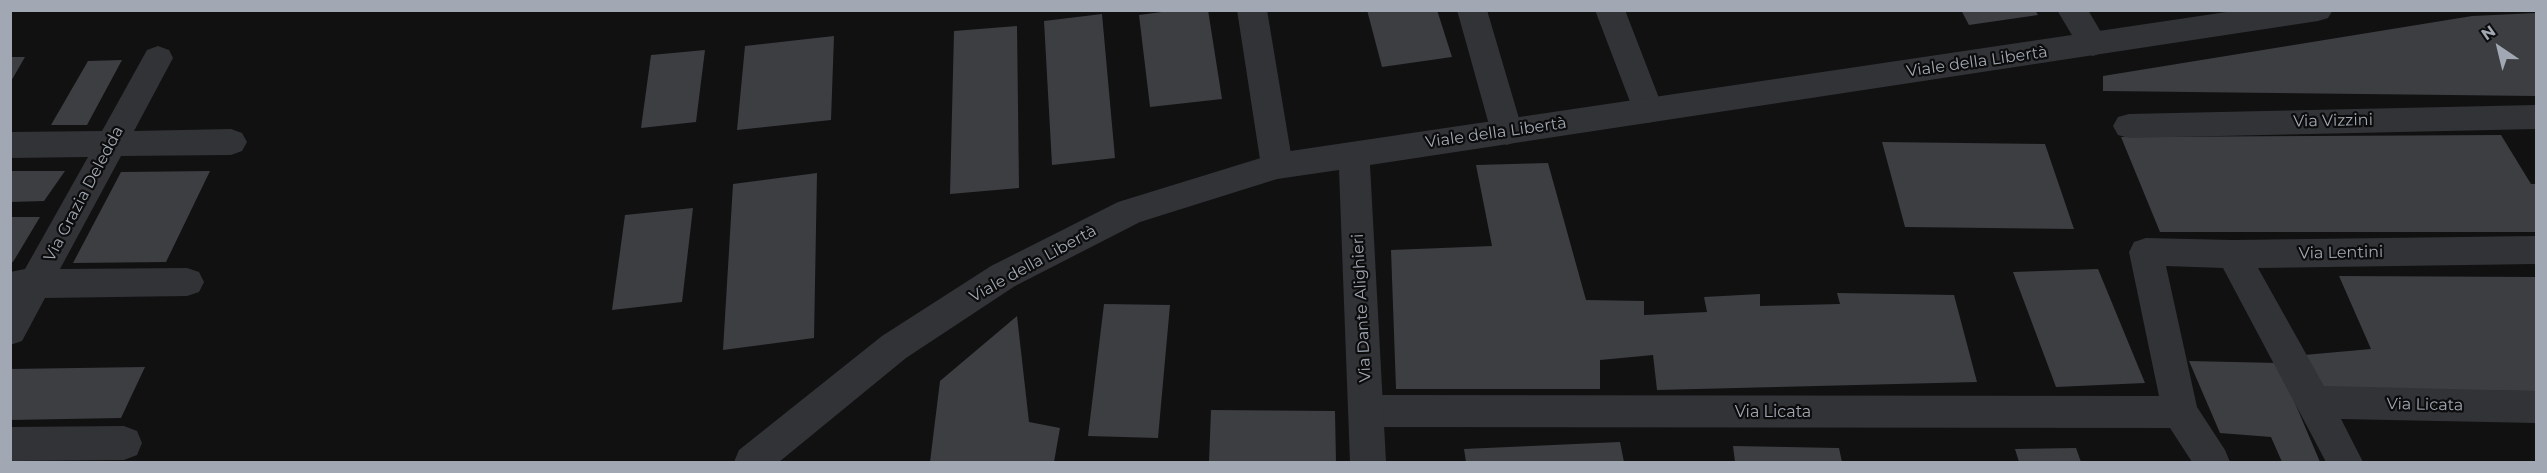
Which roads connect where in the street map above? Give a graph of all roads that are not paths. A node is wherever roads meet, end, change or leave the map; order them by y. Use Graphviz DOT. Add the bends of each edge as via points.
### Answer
graph roads {
  1 [pos="1252,10"];
  2 [pos="1472,10"];
  3 [pos="1610,10"];
  4 [pos="2072,10"];
  5 [pos="2318,10"];
  6 [pos="2093,44"];
  7 [pos="158,58"];
  8 [pos="1648,111"];
  9 [pos="2536,117"];
  10 [pos="2129,126"];
  11 [pos="1508,132"];
  12 [pos="231,142"];
  13 [pos="112,144"];
  14 [pos="10,145"];
  15 [pos="1354,153"];
  16 [pos="1277,166"];
  17 [pos="2536,250"];
  18 [pos="2233,254"];
  19 [pos="187,282"];
  20 [pos="23,284"];
  21 [pos="10,330"];
  22 [pos="2314,402"];
  23 [pos="2536,407"];
  24 [pos="1366,411"];
  25 [pos="2180,412"];
  26 [pos="124,443"];
  27 [pos="10,444"];
  28 [pos="752,462"];
  29 [pos="1368,462"];
  30 [pos="2212,462"];
  31 [pos="2345,462"];
  1 -- 16 [label="street"];
  2 -- 11 [label="street"];
  3 -- 8 [label="street"];
  4 -- 6 [label="street"];
  5 -- 6 [label="street, Viale della Libertà"];
  6 -- 8 [label="street, Viale della Libertà"];
  7 -- 13 [label="street, Via Grazia Deledda"];
  8 -- 11 [label="street, Viale della Libertà"];
  9 -- 10 [label="street, Via Vizzini"];
  11 -- 15 [label="street, Viale della Libertà"];
  12 -- 13 [label="street"];
  13 -- 14 [label="street"];
  13 -- 20 [label="street, Via Grazia Deledda"];
  15 -- 16 [label="street, Viale della Libertà"];
  15 -- 24 [label="street, Via Dante Alighieri"];
  16 -- 28 [label="street, Viale della Libertà" via="1130,212 1003,276 894,347"];
  17 -- 18 [label="street, Via Lentini"];
  18 -- 22 [label="street"];
  18 -- 25 [label="street, Via Lentini" via="2146,252"];
  19 -- 20 [label="street"];
  20 -- 21 [label="street, Via Grazia Deledda"];
  22 -- 23 [label="street, Via Licata"];
  22 -- 31 [label="street"];
  24 -- 25 [label="street, Via Licata"];
  24 -- 29 [label="street, Via Dante Alighieri"];
  25 -- 30 [label="street"];
  26 -- 27 [label="street"];
}
